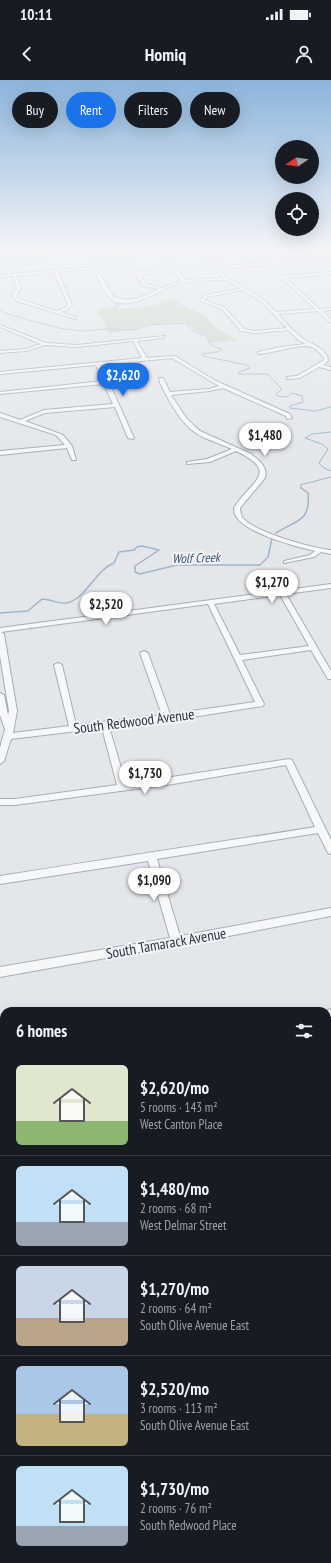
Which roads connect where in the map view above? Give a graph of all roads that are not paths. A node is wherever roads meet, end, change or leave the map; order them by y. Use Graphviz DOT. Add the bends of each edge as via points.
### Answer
graph roads {
  1 [pos="231,317"];
  2 [pos="279,317"];
  3 [pos="0,326"];
  4 [pos="290,329"];
  5 [pos="163,338"];
  6 [pos="134,341"];
  7 [pos="45,344"];
  8 [pos="310,345"];
  9 [pos="0,352"];
  10 [pos="260,353"];
  11 [pos="145,359"];
  12 [pos="98,364"];
  13 [pos="319,365"];
  14 [pos="331,369"];
  15 [pos="0,373"];
  16 [pos="289,378"];
  17 [pos="161,379"];
  18 [pos="106,382"];
  19 [pos="224,386"];
  20 [pos="0,393"];
  21 [pos="168,394"];
  22 [pos="117,405"];
  23 [pos="0,415"];
  24 [pos="289,418"];
  25 [pos="21,421"];
  26 [pos="131,438"];
  27 [pos="69,446"];
  28 [pos="236,449"];
  29 [pos="0,453"];
  30 [pos="74,459"];
  31 [pos="189,463"];
  32 [pos="319,551"];
  33 [pos="331,552"];
  34 [pos="286,562"];
  35 [pos="331,586"];
  36 [pos="282,593"];
  37 [pos="210,602"];
  38 [pos="0,630"];
  39 [pos="0,634"];
  40 [pos="314,648"];
  41 [pos="144,653"];
  42 [pos="238,658"];
  43 [pos="58,665"];
  44 [pos="331,677"];
  45 [pos="0,695"];
  46 [pos="167,718"];
  47 [pos="105,725"];
  48 [pos="73,728"];
  49 [pos="9,732"];
  50 [pos="0,761"];
  51 [pos="122,787"];
  52 [pos="0,802"];
  53 [pos="321,828"];
  54 [pos="331,850"];
  55 [pos="152,857"];
  56 [pos="0,880"];
  57 [pos="331,912"];
  58 [pos="176,941"];
  59 [pos="0,972"];
  1 -- 4 [label="street" via="246,331"];
  2 -- 4 [label="street"];
  3 -- 7 [label="street"];
  4 -- 8 [label="street"];
  5 -- 6 [label="street"];
  6 -- 7 [label="street" via="77,346"];
  6 -- 11 [label="street"];
  7 -- 9 [label="street" via="26,350"];
  8 -- 10 [label="street"];
  8 -- 13 [label="street" via="326,357 326,361"];
  11 -- 12 [label="street"];
  11 -- 19 [label="street" via="176,358"];
  12 -- 15 [label="street"];
  12 -- 18 [label="street"];
  13 -- 14 [label="street"];
  13 -- 16 [label="street" via="298,377"];
  17 -- 21 [label="street"];
  18 -- 20 [label="street"];
  18 -- 22 [label="street"];
  19 -- 21 [label="street"];
  19 -- 24 [label="street" via="288,415"];
  21 -- 28 [label="street" via="181,417 192,429"];
  22 -- 25 [label="street" via="44,412"];
  22 -- 26 [label="street"];
  23 -- 25 [label="street"];
  25 -- 27 [label="street" via="58,434"];
  27 -- 29 [label="street"];
  27 -- 30 [label="street"];
  28 -- 31 [label="street" via="208,461"];
  28 -- 32 [label="street" via="253,458 263,473 260,481 239,504 237,512 242,521 256,529"];
  32 -- 33 [label="street"];
  32 -- 34 [label="street" via="312,556"];
  35 -- 36 [label="street"];
  36 -- 37 [label="street"];
  36 -- 40 [label="street"];
  37 -- 38 [label="street"];
  37 -- 42 [label="street"];
  39 -- 49 [label="street" via="13,711"];
  40 -- 42 [label="street"];
  40 -- 44 [label="street"];
  41 -- 46 [label="street"];
  42 -- 46 [label="street, South Redwood Avenue" via="260,704"];
  43 -- 48 [label="street"];
  45 -- 49 [label="street"];
  46 -- 47 [label="street, South Redwood Avenue"];
  47 -- 48 [label="street, South Redwood Avenue"];
  47 -- 51 [label="street"];
  48 -- 49 [label="street, South Redwood Avenue" via="26,736"];
  49 -- 50 [label="street"];
  51 -- 52 [label="street"];
  51 -- 53 [label="street" via="289,762"];
  53 -- 54 [label="street"];
  53 -- 55 [label="street"];
  55 -- 56 [label="street"];
  55 -- 58 [label="street"];
  57 -- 58 [label="street, South Tamarack Avenue"];
  58 -- 59 [label="street, South Tamarack Avenue"];
}
